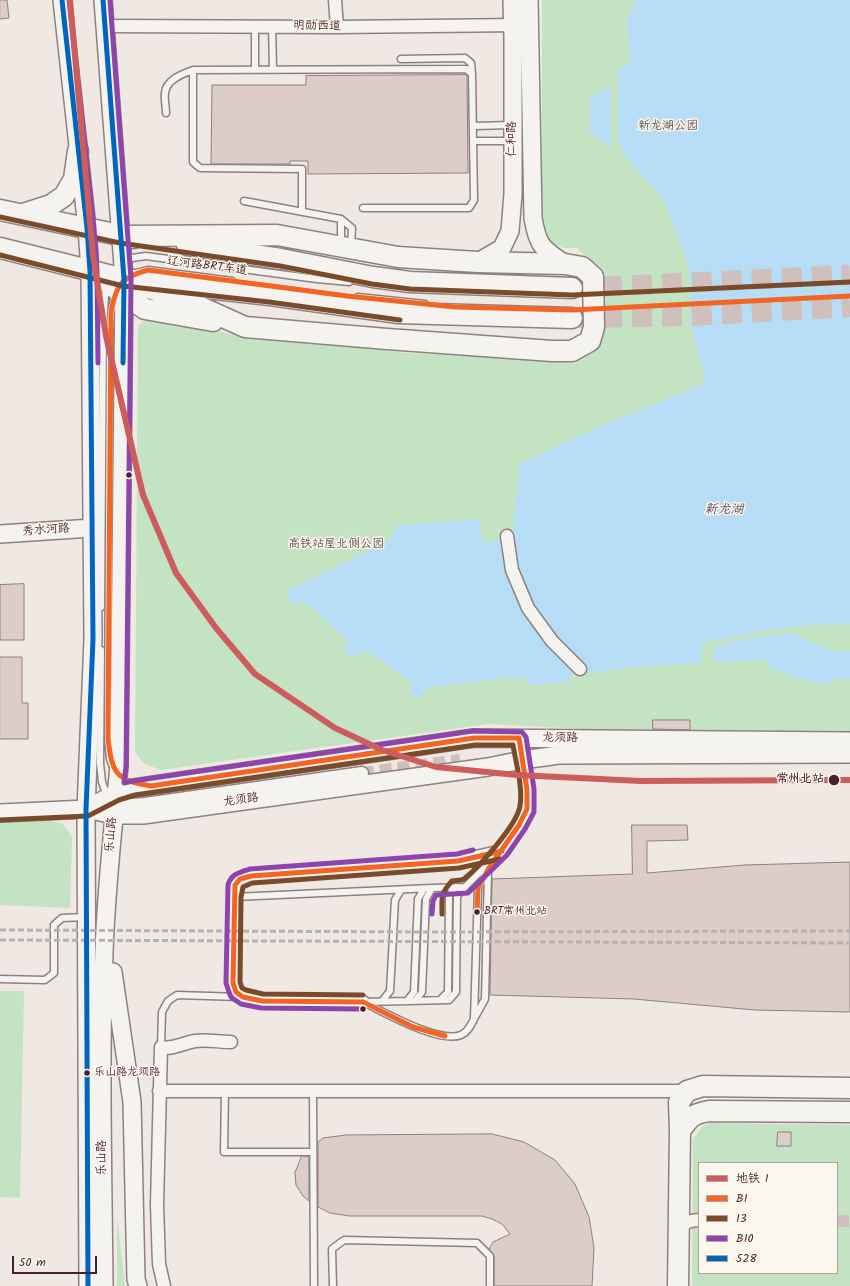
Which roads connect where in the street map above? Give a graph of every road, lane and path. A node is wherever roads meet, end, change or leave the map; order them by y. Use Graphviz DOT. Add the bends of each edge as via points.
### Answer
graph roads {
  1 [pos="62,0"];
  2 [pos="103,0"];
  3 [pos="335,0"];
  4 [pos="512,0"];
  5 [pos="529,0"];
  6 [pos="106,26"];
  7 [pos="254,26"];
  8 [pos="272,26"];
  9 [pos="521,26"];
  10 [pos="337,27"];
  11 [pos="401,59"];
  12 [pos="193,70"];
  13 [pos="255,70"];
  14 [pos="273,70"];
  15 [pos="472,74"];
  16 [pos="166,112"];
  17 [pos="474,126"];
  18 [pos="513,133"];
  19 [pos="474,141"];
  20 [pos="78,151"];
  21 [pos="244,201"];
  22 [pos="363,208"];
  23 [pos="0,210"];
  24 [pos="302,212"];
  25 [pos="22,214"];
  26 [pos="341,219"];
  27 [pos="87,228"];
  28 [pos="121,236"];
  29 [pos="0,248"];
  30 [pos="346,248"];
  31 [pos="478,262"];
  32 [pos="565,264"];
  33 [pos="90,271"];
  34 [pos="116,281"];
  35 [pos="572,293"];
  36 [pos="572,314"];
  37 [pos="92,528"];
  38 [pos="0,534"];
  39 [pos="507,536"];
  40 [pos="101,613"];
  41 [pos="101,645"];
  42 [pos="580,669"];
  43 [pos="519,738"];
  44 [pos="850,741"];
  45 [pos="850,754"];
  46 [pos="522,760"];
  47 [pos="362,773"];
  48 [pos="118,776"];
  49 [pos="151,786"];
  50 [pos="113,803"];
  51 [pos="86,809"];
  52 [pos="0,813"];
  53 [pos="502,851"];
  54 [pos="489,868"];
  55 [pos="456,887"];
  56 [pos="465,887"];
  57 [pos="432,888"];
  58 [pos="424,889"];
  59 [pos="401,890"];
  60 [pos="108,897"];
  61 [pos="234,897"];
  62 [pos="86,916"];
  63 [pos="0,979"];
  64 [pos="242,998"];
  65 [pos="440,1000"];
  66 [pos="382,1001"];
  67 [pos="407,1001"];
  68 [pos="415,1001"];
  69 [pos="363,1002"];
  70 [pos="474,1019"];
  71 [pos="231,1042"];
  72 [pos="160,1048"];
  73 [pos="850,1088"];
  74 [pos="159,1091"];
  75 [pos="225,1091"];
  76 [pos="313,1091"];
  77 [pos="687,1091"];
  78 [pos="850,1112"];
  79 [pos="680,1131"];
  80 [pos="313,1152"];
  81 [pos="698,1220"];
  82 [pos="678,1235"];
  83 [pos="88,1286"];
  84 [pos="104,1286"];
  85 [pos="138,1286"];
  86 [pos="164,1286"];
  87 [pos="314,1286"];
  88 [pos="332,1286"];
  89 [pos="490,1286"];
  90 [pos="678,1286"];
  1 -- 20 [label="main road, 乐山路"];
  2 -- 6 [label="main road, 乐山路"];
  3 -- 10 [label="street"];
  4 -- 9 [label="main road, 仁和路"];
  5 -- 9 [label="main road, 仁和路"];
  6 -- 7 [label="street, 明勋西道"];
  6 -- 28 [label="main road, 乐山路"];
  7 -- 8 [label="street, 明勋西道"];
  7 -- 13 [label="lane"];
  8 -- 10 [label="street, 明勋西道"];
  8 -- 14 [label="lane"];
  9 -- 10 [label="street, 明勋西道"];
  9 -- 18 [label="main road, 仁和路"];
  9 -- 32 [label="main road, 仁和路" via="533,218 539,244"];
  11 -- 15 [label="lane" via="465,58 471,63"];
  12 -- 13 [label="lane"];
  12 -- 16 [label="lane" via="171,82 165,92"];
  12 -- 24 [label="lane" via="192,162 200,168 302,169"];
  13 -- 14 [label="lane"];
  14 -- 15 [label="lane" via="466,69"];
  15 -- 17 [label="lane"];
  17 -- 18 [label="lane"];
  17 -- 19 [label="lane"];
  18 -- 19 [label="lane"];
  18 -- 31 [label="main road, 仁和路" via="510,231 502,248"];
  19 -- 22 [label="lane" via="474,200 469,208"];
  20 -- 25 [label="main road" via="74,179 64,196 51,205"];
  20 -- 27 [label="main road, 乐山路"];
  21 -- 24 [label="lane"];
  23 -- 25 [label="main road"];
  24 -- 26 [label="lane"];
  25 -- 27 [label="main road"];
  26 -- 30 [label="lane"];
  26 -- 30 [label="lane" via="352,228"];
  27 -- 28 [label="main road"];
  27 -- 33 [label="main road, 乐山路"];
  28 -- 30 [label="main road" via="277,235"];
  28 -- 34 [label="main road, 乐山路"];
  28 -- 35 [label="main road" via="281,259 410,282"];
  29 -- 33 [label="main road"];
  30 -- 31 [label="main road" via="398,258"];
  31 -- 32 [label="main road"];
  32 -- 34 [label="main road" via="582,267 593,277 594,327 590,341 572,351 419,342 245,327 194,304"];
  33 -- 34 [label="main road"];
  33 -- 37 [label="main road, 乐山路"];
  34 -- 35 [label="lane, 辽河路BRT车道" via="132,258 146,256 325,280 489,295"];
  34 -- 36 [label="main road" via="270,295 399,313"];
  34 -- 40 [label="lane" via="103,330"];
  34 -- 48 [label="main road, 乐山路"];
  37 -- 38 [label="main road, 秀水河路"];
  37 -- 51 [label="main road, 乐山路" via="93,639"];
  39 -- 42 [label="street" via="512,570 528,608 552,641"];
  41 -- 50 [label="lane" via="100,763 105,794"];
  43 -- 44 [label="main road, 龙须路"];
  43 -- 46 [label="street"];
  43 -- 49 [label="main road, 龙须路" via="474,738"];
  45 -- 46 [label="main road, 龙须路" via="559,755"];
  46 -- 50 [label="main road, 龙须路" via="488,767 152,814"];
  46 -- 53 [label="street" via="527,810"];
  47 -- 50 [label="street" via="145,804"];
  48 -- 49 [label="lane" via="135,784"];
  48 -- 50 [label="main road, 乐山路"];
  49 -- 50 [label="main road, 龙须路" via="134,788"];
  50 -- 51 [label="main road, 龙须路"];
  50 -- 60 [label="main road, 乐山路"];
  51 -- 52 [label="main road, 龙须路"];
  51 -- 62 [label="main road, 乐山路"];
  53 -- 54 [label="lane"];
  53 -- 56 [label="lane"];
  53 -- 61 [label="street" via="458,861 251,876 240,879 235,885"];
  54 -- 70 [label="lane" via="478,888"];
  54 -- 70 [label="lane" via="485,999"];
  55 -- 56 [label="lane"];
  55 -- 57 [label="lane"];
  55 -- 65 [label="lane" via="449,896 448,992"];
  56 -- 65 [label="lane" via="457,896 456,992 448,1000"];
  57 -- 58 [label="lane"];
  57 -- 68 [label="lane" via="426,899 422,992"];
  58 -- 59 [label="lane"];
  58 -- 67 [label="lane" via="418,899 414,992"];
  59 -- 61 [label="lane"];
  59 -- 66 [label="lane" via="395,900 390,991"];
  60 -- 84 [label="main road, 乐山路" via="104,952 102,1086"];
  60 -- 85 [label="main road" via="114,986 132,1102"];
  61 -- 64 [label="street" via="233,983 236,992"];
  62 -- 63 [label="lane" via="62,918 54,925 54,973 45,980"];
  62 -- 83 [label="main road, 乐山路"];
  64 -- 69 [label="street" via="262,1001"];
  64 -- 72 [label="lane" via="177,995 168,1000 162,1012"];
  65 -- 68 [label="lane"];
  66 -- 67 [label="lane"];
  66 -- 69 [label="lane"];
  67 -- 68 [label="lane"];
  69 -- 70 [label="lane" via="413,1027 444,1036 460,1035 470,1028"];
  71 -- 72 [label="street" via="197,1040 168,1049"];
  72 -- 74 [label="street"];
  73 -- 77 [label="main road" via="703,1086"];
  74 -- 75 [label="street"];
  74 -- 86 [label="street" via="157,1205 159,1264"];
  75 -- 76 [label="street"];
  75 -- 80 [label="lane" via="224,1152"];
  76 -- 77 [label="street"];
  76 -- 80 [label="lane"];
  77 -- 79 [label="main road" via="679,1102"];
  78 -- 79 [label="main road" via="709,1111 688,1119"];
  79 -- 82 [label="main road"];
  80 -- 87 [label="lane"];
  81 -- 82 [label="street" via="688,1221"];
  82 -- 90 [label="main road"];
  88 -- 89 [label="lane" via="332,1249 344,1240 477,1243 490,1256"];
}
